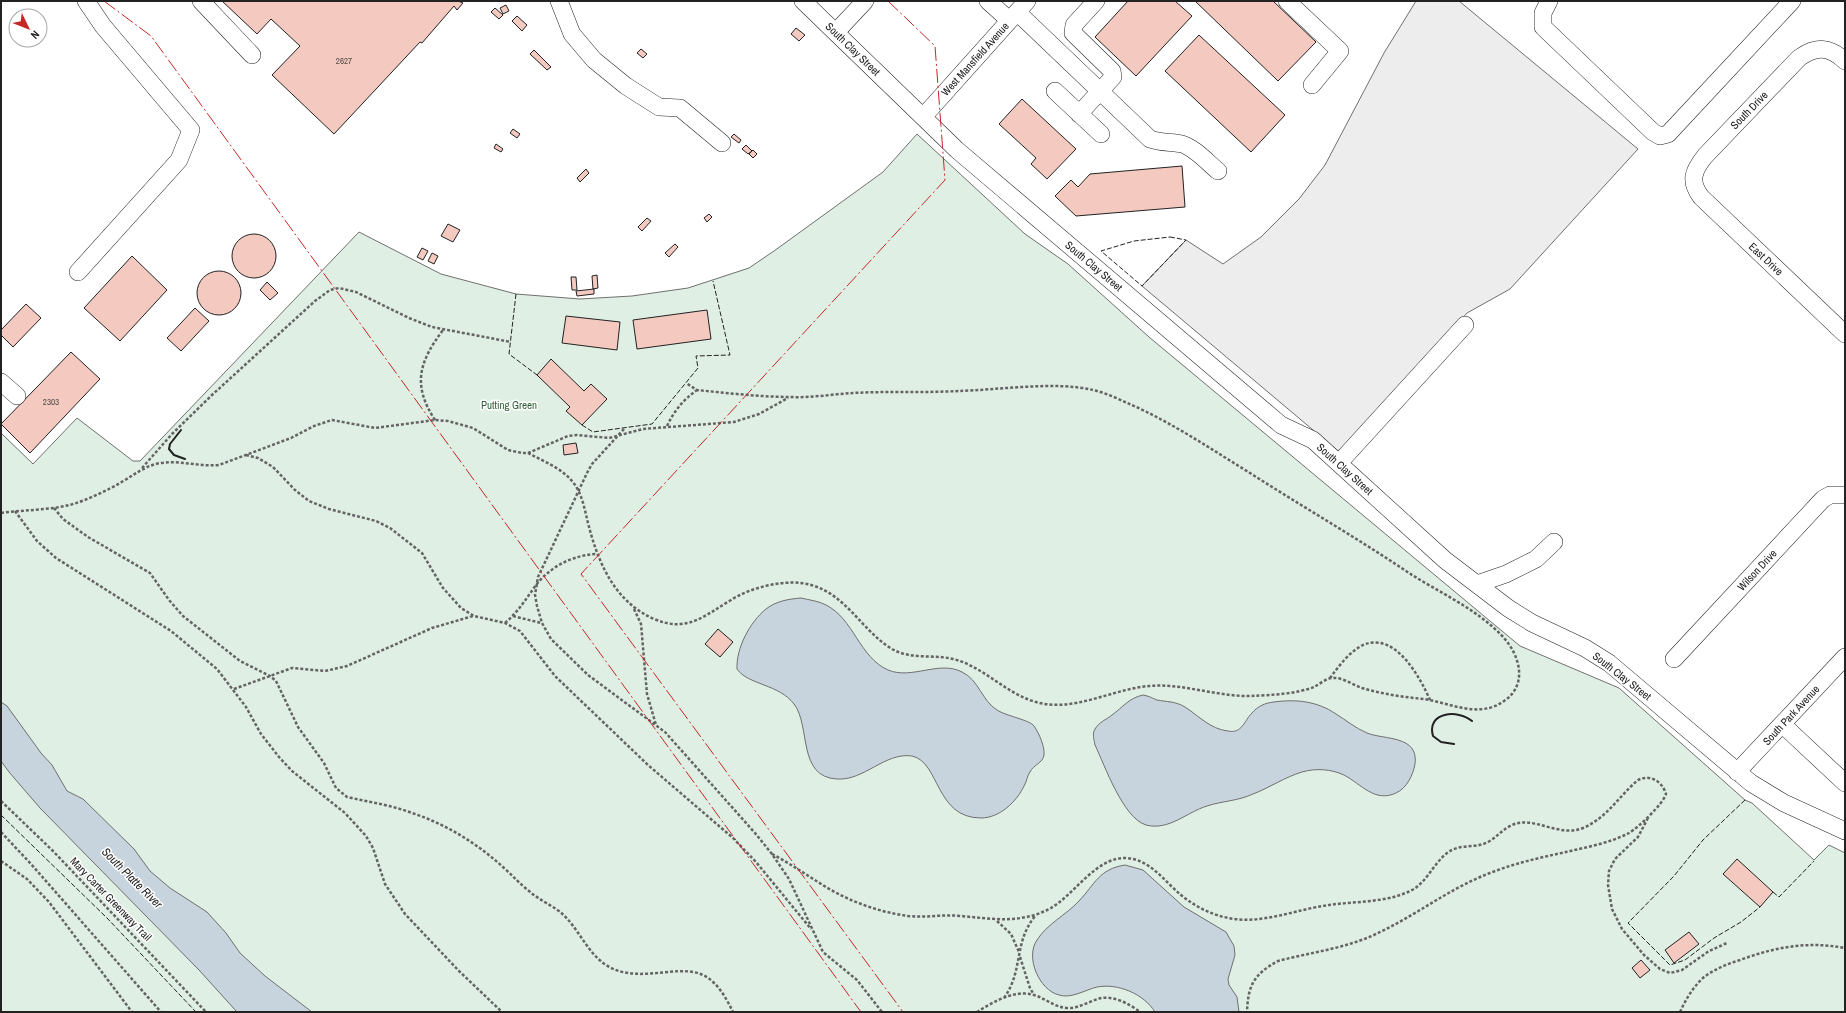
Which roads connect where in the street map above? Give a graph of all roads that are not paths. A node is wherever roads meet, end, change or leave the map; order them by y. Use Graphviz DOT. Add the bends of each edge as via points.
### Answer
graph roads {
  1 [pos="86,1"];
  2 [pos="201,1"];
  3 [pos="559,1"];
  4 [pos="803,1"];
  5 [pos="865,1"];
  6 [pos="988,1"];
  7 [pos="1096,1"];
  8 [pos="1287,1"];
  9 [pos="1549,1"];
  10 [pos="1792,1"];
  11 [pos="1018,11"];
  12 [pos="836,32"];
  13 [pos="252,55"];
  14 [pos="1845,61"];
  15 [pos="1312,85"];
  16 [pos="1055,91"];
  17 [pos="1100,91"];
  18 [pos="1079,114"];
  19 [pos="923,117"];
  20 [pos="1101,134"];
  21 [pos="722,143"];
  22 [pos="1218,171"];
  23 [pos="1693,181"];
  24 [pos="78,272"];
  25 [pos="1464,324"];
  26 [pos="1845,334"];
  27 [pos="1,382"];
  28 [pos="17,396"];
  29 [pos="1339,463"];
  30 [pos="1845,495"];
  31 [pos="1554,542"];
  32 [pos="1477,584"];
  33 [pos="1845,657"];
  34 [pos="1674,659"];
  35 [pos="1782,724"];
  36 [pos="1737,772"];
  37 [pos="1845,782"];
  38 [pos="1845,831"];
  1 -- 24 [label="street" via="103,26 191,130 179,160"];
  2 -- 13 [label="street"];
  3 -- 21 [label="street" via="572,34 594,60 626,86 659,107 680,108"];
  4 -- 12 [label="street, South Clay Street"];
  5 -- 12 [label="street"];
  6 -- 11 [label="street"];
  7 -- 17 [label="street" via="1074,25 1073,33 1112,71 1113,77"];
  8 -- 15 [label="street" via="1340,51"];
  9 -- 10 [label="street" via="1543,13 1543,27 1652,132 1660,136 1668,134"];
  11 -- 17 [label="street"];
  11 -- 19 [label="street, West Mansfield Avenue"];
  12 -- 19 [label="street, South Clay Street"];
  14 -- 23 [label="street, South Drive" via="1829,50 1815,49 1799,58 1705,156 1698,165"];
  16 -- 18 [label="street"];
  17 -- 18 [label="street"];
  17 -- 22 [label="street" via="1150,139 1183,144"];
  18 -- 20 [label="street"];
  19 -- 29 [label="street, South Clay Street" via="968,160 1281,425 1313,440"];
  23 -- 26 [label="street, East Drive" via="1702,197"];
  25 -- 29 [label="street"];
  27 -- 28 [label="street"];
  29 -- 32 [label="street, South Clay Street" via="1446,560"];
  30 -- 34 [label="street, Wilson Drive" via="1830,495 1823,499"];
  31 -- 32 [label="street" via="1536,559 1506,574"];
  32 -- 36 [label="street, South Clay Street" via="1527,620 1585,648 1609,663"];
  33 -- 35 [label="street, South Park Avenue"];
  35 -- 36 [label="street, South Park Avenue"];
  35 -- 37 [label="street"];
  36 -- 38 [label="street, South Clay Street" via="1784,803"];
}
